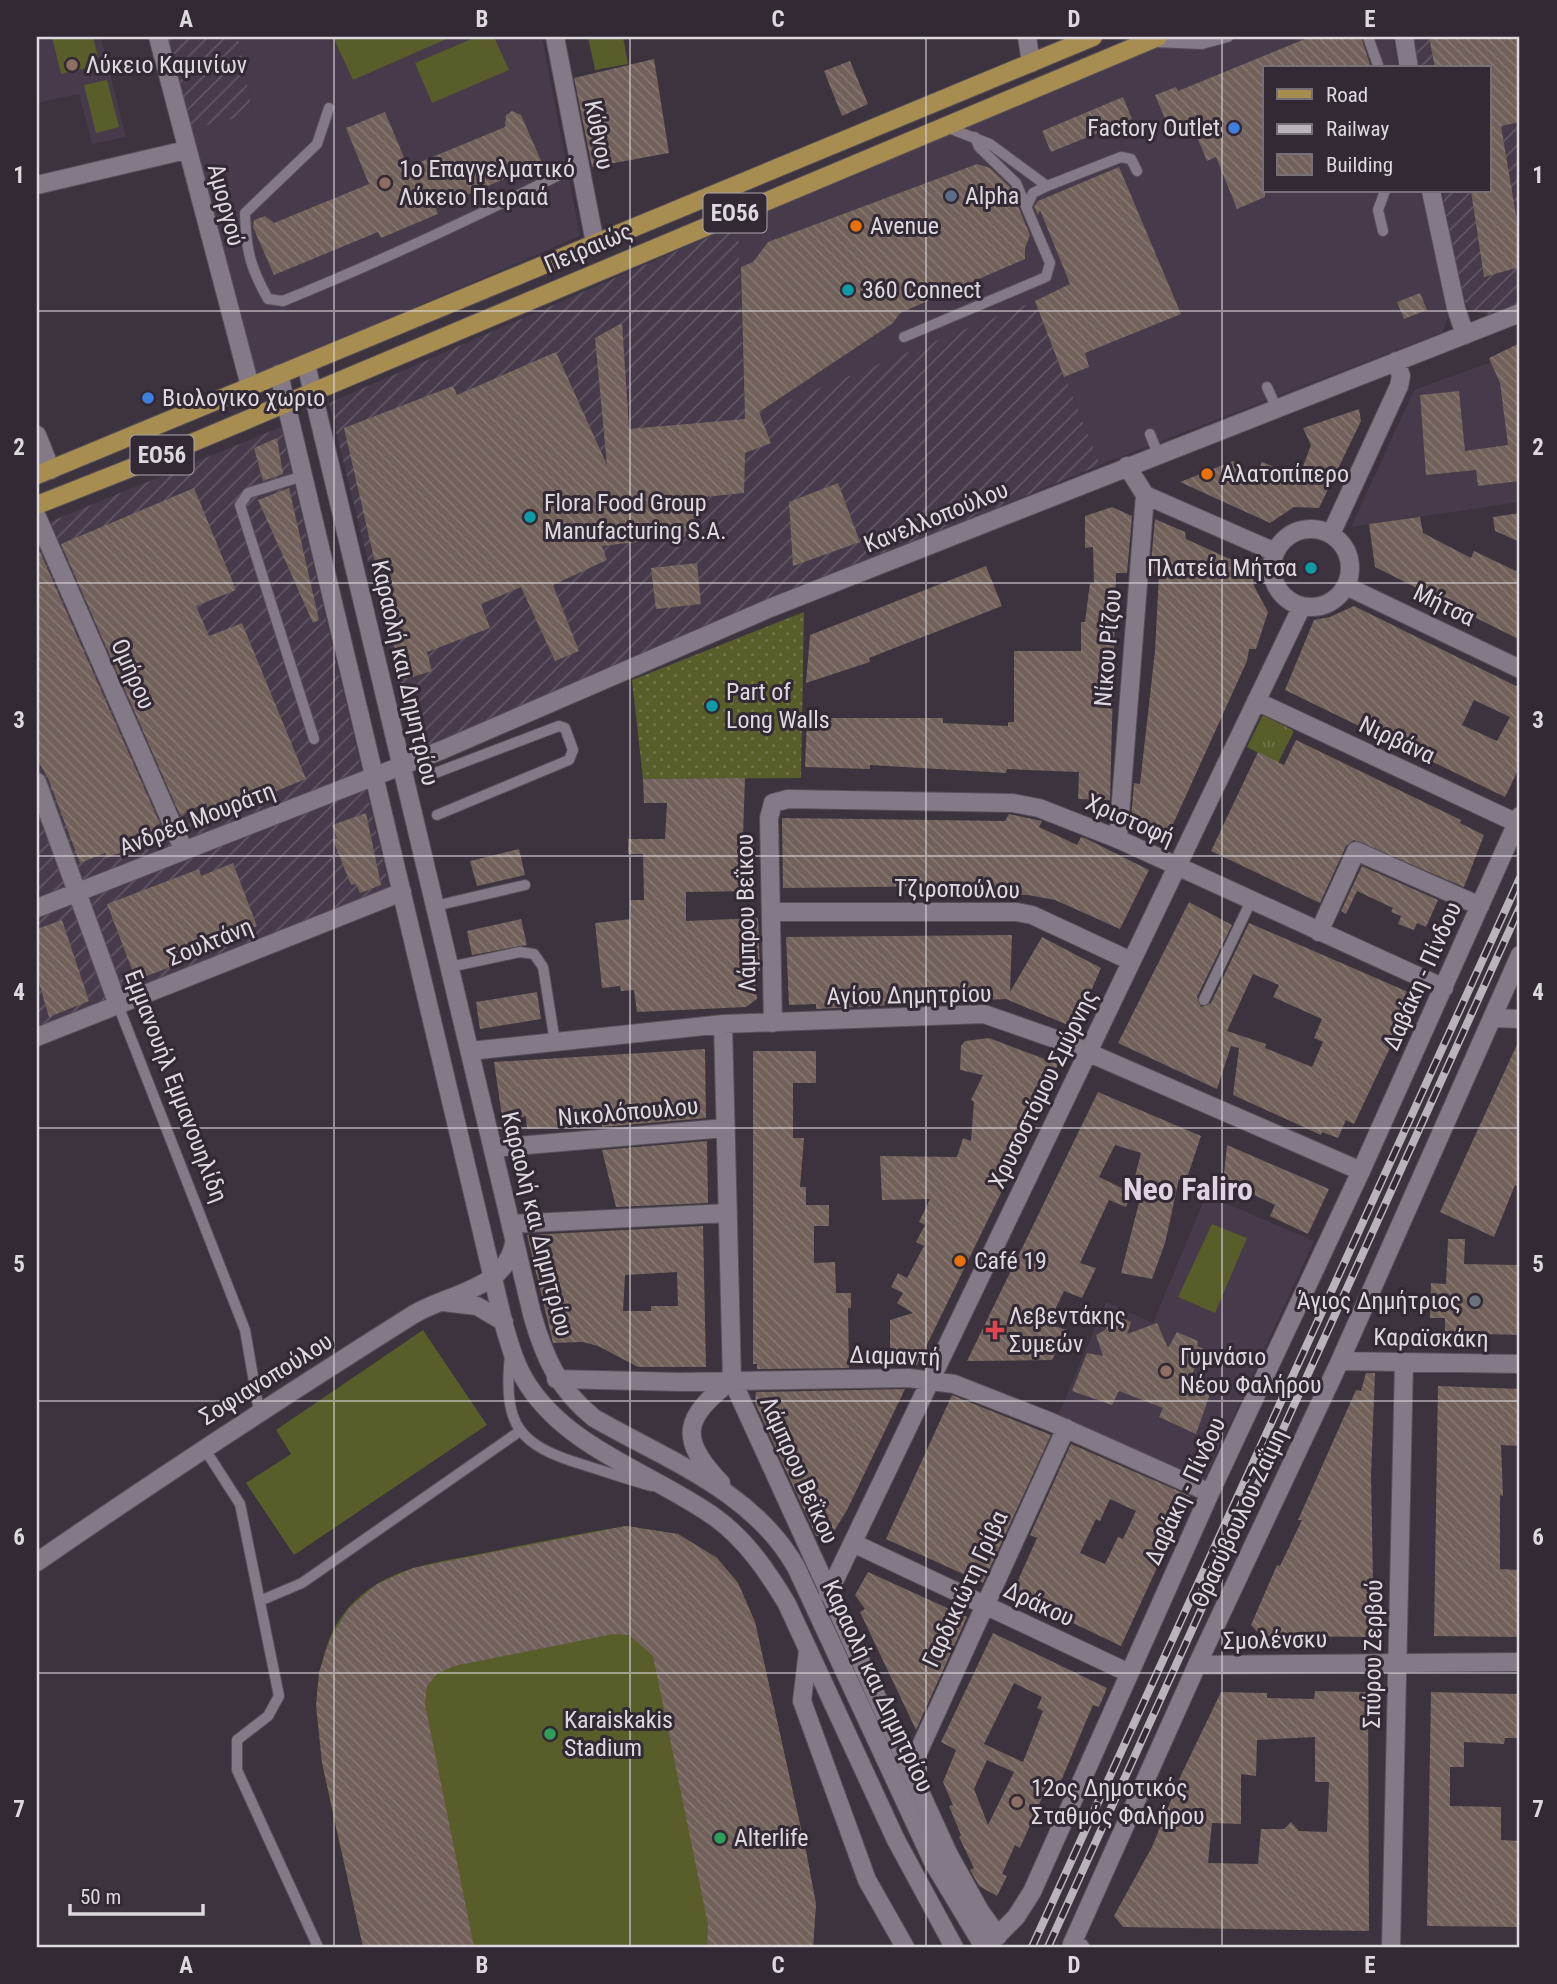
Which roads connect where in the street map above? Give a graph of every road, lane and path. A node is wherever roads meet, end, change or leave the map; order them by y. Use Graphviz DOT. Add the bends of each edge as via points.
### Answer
graph roads {
  1 [pos="158,37"];
  2 [pos="555,37"];
  3 [pos="1027,37"];
  4 [pos="1093,37"];
  5 [pos="1228,37"];
  6 [pos="1368,37"];
  7 [pos="1405,37"];
  8 [pos="1152,39"];
  9 [pos="1031,62"];
  10 [pos="1378,66"];
  11 [pos="1409,66"];
  12 [pos="329,108"];
  13 [pos="945,127"];
  14 [pos="975,137"];
  15 [pos="186,150"];
  16 [pos="579,165"];
  17 [pos="1138,171"];
  18 [pos="37,185"];
  19 [pos="1047,186"];
  20 [pos="1385,192"];
  21 [pos="1431,192"];
  22 [pos="1027,206"];
  23 [pos="1383,231"];
  24 [pos="595,243"];
  25 [pos="1520,313"];
  26 [pos="1465,335"];
  27 [pos="904,337"];
  28 [pos="1396,361"];
  29 [pos="306,364"];
  30 [pos="279,374"];
  31 [pos="250,386"];
  32 [pos="1267,387"];
  33 [pos="313,391"];
  34 [pos="286,402"];
  35 [pos="1276,407"];
  36 [pos="1150,434"];
  37 [pos="37,435"];
  38 [pos="1158,454"];
  39 [pos="1126,466"];
  40 [pos="44,472"];
  41 [pos="303,476"];
  42 [pos="1145,495"];
  43 [pos="37,505"];
  44 [pos="37,517"];
  45 [pos="1331,534"];
  46 [pos="1275,552"];
  47 [pos="1346,586"];
  48 [pos="1302,606"];
  49 [pos="1520,669"];
  50 [pos="1256,701"];
  51 [pos="511,720"];
  52 [pos="314,739"];
  53 [pos="516,741"];
  54 [pos="402,765"];
  55 [pos="430,775"];
  56 [pos="375,776"];
  57 [pos="37,782"];
  58 [pos="773,803"];
  59 [pos="437,815"];
  60 [pos="1519,819"];
  61 [pos="1118,839"];
  62 [pos="184,850"];
  63 [pos="1176,867"];
  64 [pos="525,886"];
  65 [pos="76,892"];
  66 [pos="402,892"];
  67 [pos="1251,901"];
  68 [pos="435,906"];
  69 [pos="1480,906"];
  70 [pos="37,908"];
  71 [pos="771,912"];
  72 [pos="1319,932"];
  73 [pos="1520,956"];
  74 [pos="1131,961"];
  75 [pos="450,967"];
  76 [pos="1444,988"];
  77 [pos="1204,1000"];
  78 [pos="118,1005"];
  79 [pos="1492,1018"];
  80 [pos="1520,1019"];
  81 [pos="773,1023"];
  82 [pos="723,1024"];
  83 [pos="37,1037"];
  84 [pos="555,1042"];
  85 [pos="470,1051"];
  86 [pos="1087,1054"];
  87 [pos="725,1128"];
  88 [pos="493,1148"];
  89 [pos="1360,1171"];
  90 [pos="728,1213"];
  91 [pos="513,1232"];
  92 [pos="493,1277"];
  93 [pos="439,1302"];
  94 [pos="504,1322"];
  95 [pos="511,1348"];
  96 [pos="1340,1361"];
  97 [pos="1404,1362"];
  98 [pos="1520,1364"];
  99 [pos="556,1379"];
  100 [pos="732,1380"];
  101 [pos="931,1380"];
  102 [pos="259,1411"];
  103 [pos="1066,1428"];
  104 [pos="520,1431"];
  105 [pos="203,1447"];
  106 [pos="675,1491"];
  107 [pos="730,1493"];
  108 [pos="1210,1493"];
  109 [pos="853,1542"];
  110 [pos="37,1562"];
  111 [pos="828,1594"];
  112 [pos="262,1600"];
  113 [pos="984,1605"];
  114 [pos="808,1650"];
  115 [pos="1520,1662"];
  116 [pos="1396,1663"];
  117 [pos="1198,1665"];
  118 [pos="1129,1673"];
  119 [pos="909,1770"];
  120 [pos="989,1943"];
  121 [pos="1074,1946"];
  122 [pos="318,1947"];
  123 [pos="905,1947"];
  124 [pos="954,1947"];
  125 [pos="1391,1947"];
  1 -- 15 [label="street, Αμοργού"];
  2 -- 16 [label="street, Κύθνου"];
  3 -- 9 [label="street"];
  4 -- 9 [label="main road, Πειραιώς / ΕΟ56"];
  5 -- 8 [label="lane" via="1202,44"];
  6 -- 10 [label="lane"];
  7 -- 11 [label="street"];
  8 -- 13 [label="main road, Πειραιώς / ΕΟ56"];
  9 -- 24 [label="main road, Πειραιώς / ΕΟ56"];
  12 -- 16 [label="lane" via="317,145 245,214 251,269 268,299 283,301 372,265"];
  13 -- 14 [label="lane"];
  13 -- 33 [label="main road, Πειραιώς / ΕΟ56"];
  14 -- 19 [label="lane"];
  14 -- 22 [label="lane" via="979,147 1011,176"];
  15 -- 18 [label="street"];
  15 -- 31 [label="street, Αμοργού"];
  16 -- 24 [label="street, Κύθνου"];
  17 -- 19 [label="lane" via="1131,159 1121,156"];
  19 -- 22 [label="lane" via="1033,193"];
  20 -- 23 [label="lane" via="1378,210"];
  21 -- 26 [label="street"];
  22 -- 27 [label="lane" via="1051,263 1049,274"];
  24 -- 29 [label="main road, Πειραιώς / ΕΟ56"];
  25 -- 26 [label="street, Κανελλοπούλου"];
  26 -- 28 [label="street, Κανελλοπούλου"];
  28 -- 35 [label="street, Κανελλοπούλου"];
  28 -- 45 [label="street" via="1399,386"];
  29 -- 30 [label="main road, Πειραιώς / ΕΟ56"];
  29 -- 33 [label="street, Καραολή και Δημητρίου"];
  30 -- 31 [label="main road, Πειραιώς / ΕΟ56"];
  30 -- 34 [label="street, Καραολή και Δημητρίου"];
  31 -- 40 [label="main road, Πειραιώς / ΕΟ56"];
  32 -- 35 [label="lane"];
  33 -- 34 [label="main road, Πειραιώς / ΕΟ56"];
  33 -- 54 [label="street, Καραολή και Δημητρίου"];
  34 -- 41 [label="street, Καραολή και Δημητρίου"];
  34 -- 43 [label="main road, Πειραιώς / ΕΟ56"];
  35 -- 38 [label="street, Κανελλοπούλου"];
  36 -- 38 [label="lane"];
  37 -- 40 [label="street"];
  38 -- 39 [label="street, Κανελλοπούλου"];
  39 -- 42 [label="street"];
  39 -- 51 [label="street, Κανελλοπούλου" via="925,550 770,608"];
  41 -- 52 [label="lane" via="248,493 240,505"];
  41 -- 56 [label="street, Καραολή και Δημητρίου"];
  42 -- 46 [label="street"];
  42 -- 61 [label="street, Νίκου Ρίζου"];
  44 -- 62 [label="street, Ομήρου"];
  45 -- 46 [label="street" via="1299,531"];
  45 -- 47 [label="street" via="1348,555"];
  46 -- 48 [label="street" via="1275,583 1288,599"];
  47 -- 48 [label="street" via="1326,604"];
  47 -- 49 [label="street, Μήτσα"];
  48 -- 50 [label="street, Χρυσοστόμου Σμύρνης"];
  50 -- 60 [label="street, Νιρβάνα"];
  50 -- 63 [label="street, Χρυσοστόμου Σμύρνης"];
  51 -- 53 [label="lane"];
  51 -- 54 [label="street, Κανελλοπούλου"];
  53 -- 55 [label="lane"];
  53 -- 59 [label="lane" via="559,726 565,728 573,750 569,760"];
  54 -- 56 [label="street, Κανελλοπούλου"];
  54 -- 68 [label="street, Καραολή και Δημητρίου"];
  56 -- 62 [label="street, Ανδρέα Μουράτη"];
  56 -- 66 [label="street, Καραολή και Δημητρίου"];
  57 -- 65 [label="street, Εμμανουήλ Εμμανουηλίδη"];
  58 -- 61 [label="street, Χριστοφή" via="788,799 1013,803 1039,808"];
  58 -- 71 [label="street, Λάμπρου Βεΐκου" via="769,818"];
  60 -- 69 [label="street, Δαβάκη - Πίνδου"];
  61 -- 63 [label="street, Χριστοφή"];
  62 -- 65 [label="street, Ανδρέα Μουράτη"];
  63 -- 67 [label="street, Χριστοφή"];
  63 -- 74 [label="street, Χρυσοστόμου Σμύρνης"];
  64 -- 68 [label="lane"];
  65 -- 70 [label="street, Ανδρέα Μουράτη"];
  65 -- 78 [label="street, Εμμανουήλ Εμμανουηλίδη"];
  66 -- 78 [label="street, Σουλτάνη"];
  66 -- 92 [label="street, Καραολή και Δημητρίου"];
  67 -- 72 [label="street, Χριστοφή"];
  67 -- 77 [label="lane"];
  68 -- 75 [label="street, Καραολή και Δημητρίου"];
  69 -- 72 [label="street" via="1356,851"];
  69 -- 76 [label="street, Δαβάκη - Πίνδου"];
  71 -- 74 [label="street, Τζιροπούλου" via="1017,912"];
  71 -- 81 [label="street, Λάμπρου Βεΐκου"];
  72 -- 76 [label="street, Χριστοφή"];
  73 -- 79 [label="street, Θρασύβουλου Ζαΐμη"];
  74 -- 86 [label="street, Χρυσοστόμου Σμύρνης"];
  75 -- 84 [label="lane" via="520,952 534,954 543,967"];
  75 -- 85 [label="street, Καραολή και Δημητρίου"];
  76 -- 89 [label="street, Δαβάκη - Πίνδου"];
  78 -- 83 [label="street, Σουλτάνη"];
  78 -- 102 [label="lane, Εμμανουήλ Εμμανουηλίδη" via="245,1330"];
  79 -- 80 [label="street"];
  79 -- 96 [label="street, Θρασύβουλου Ζαΐμη"];
  81 -- 82 [label="street, Αγίου Δημητρίου"];
  81 -- 86 [label="street, Αγίου Δημητρίου" via="984,1014"];
  82 -- 84 [label="street, Αγίου Δημητρίου"];
  82 -- 87 [label="street, Λάμπρου Βεΐκου"];
  84 -- 85 [label="street, Αγίου Δημητρίου"];
  85 -- 88 [label="street, Καραολή και Δημητρίου"];
  86 -- 89 [label="street, Αγίου Δημητρίου"];
  86 -- 101 [label="street, Χρυσοστόμου Σμύρνης"];
  87 -- 88 [label="street, Νικολόπουλου"];
  87 -- 90 [label="street, Λάμπρου Βεΐκου"];
  88 -- 91 [label="street, Καραολή και Δημητρίου"];
  89 -- 108 [label="street, Δαβάκη - Πίνδου"];
  90 -- 91 [label="street"];
  90 -- 100 [label="street, Λάμπρου Βεΐκου"];
  91 -- 92 [label="street, Σοφιανοπούλου" via="512,1256"];
  91 -- 99 [label="street, Καραολή και Δημητρίου" via="539,1340"];
  92 -- 93 [label="street, Σοφιανοπούλου"];
  92 -- 94 [label="street, Καραολή και Δημητρίου"];
  93 -- 94 [label="street" via="477,1306"];
  93 -- 102 [label="street, Σοφιανοπούλου"];
  94 -- 95 [label="street, Καραολή και Δημητρίου"];
  95 -- 104 [label="lane" via="511,1406"];
  95 -- 106 [label="street, Καραολή και Δημητρίου" via="529,1387 558,1419 580,1437"];
  96 -- 97 [label="street, Καραϊσκάκη"];
  96 -- 117 [label="street, Θρασύβουλου Ζαΐμη"];
  97 -- 98 [label="street, Καραϊσκάκη"];
  97 -- 116 [label="street, Σπύρου Ζερβού"];
  99 -- 100 [label="street, Διαμαντή"];
  99 -- 107 [label="street, Καραολή και Δημητρίου" via="594,1418"];
  100 -- 101 [label="street, Διαμαντή"];
  100 -- 107 [label="street" via="694,1419 691,1441 698,1460"];
  100 -- 111 [label="street, Λάμπρου Βεΐκου"];
  101 -- 103 [label="street, Διαμαντή" via="954,1384"];
  101 -- 109 [label="street, Χρυσοστόμου Σμύρνης"];
  102 -- 105 [label="street, Σοφιανοπούλου"];
  103 -- 108 [label="street, Διαμαντή"];
  103 -- 113 [label="street, Γαρδικιώτη Γρίβα"];
  104 -- 106 [label="lane" via="531,1444 552,1455"];
  104 -- 112 [label="lane" via="302,1583"];
  105 -- 110 [label="street, Σοφιανοπούλου"];
  105 -- 112 [label="lane" via="240,1504"];
  106 -- 114 [label="street, Καραολή και Δημητρίου" via="744,1543 778,1587"];
  107 -- 120 [label="street, Καραολή και Δημητρίου" via="764,1522 790,1556 934,1864"];
  108 -- 118 [label="street, Δαβάκη - Πίνδου"];
  109 -- 111 [label="street, Χρυσοστόμου Σμύρνης"];
  109 -- 113 [label="street, Δράκου"];
  111 -- 119 [label="street, Λάμπρου Βεΐκου"];
  112 -- 122 [label="lane" via="279,1696 268,1716 237,1740 237,1770"];
  113 -- 118 [label="street, Δράκου"];
  113 -- 119 [label="street, Γαρδικιώτη Γρίβα"];
  114 -- 123 [label="street" via="802,1701 867,1880"];
  114 -- 124 [label="street, Καραολή και Δημητρίου" via="914,1877"];
  115 -- 116 [label="street, Σμολένσκυ"];
  116 -- 117 [label="street, Σμολένσκυ"];
  116 -- 125 [label="street, Σπύρου Ζερβού"];
  117 -- 121 [label="street, Θρασύβουλου Ζαΐμη"];
  118 -- 120 [label="street, Δαβάκη - Πίνδου" via="1032,1892 1016,1917"];
  119 -- 120 [label="street, Λάμπρου Βεΐκου"];
}
